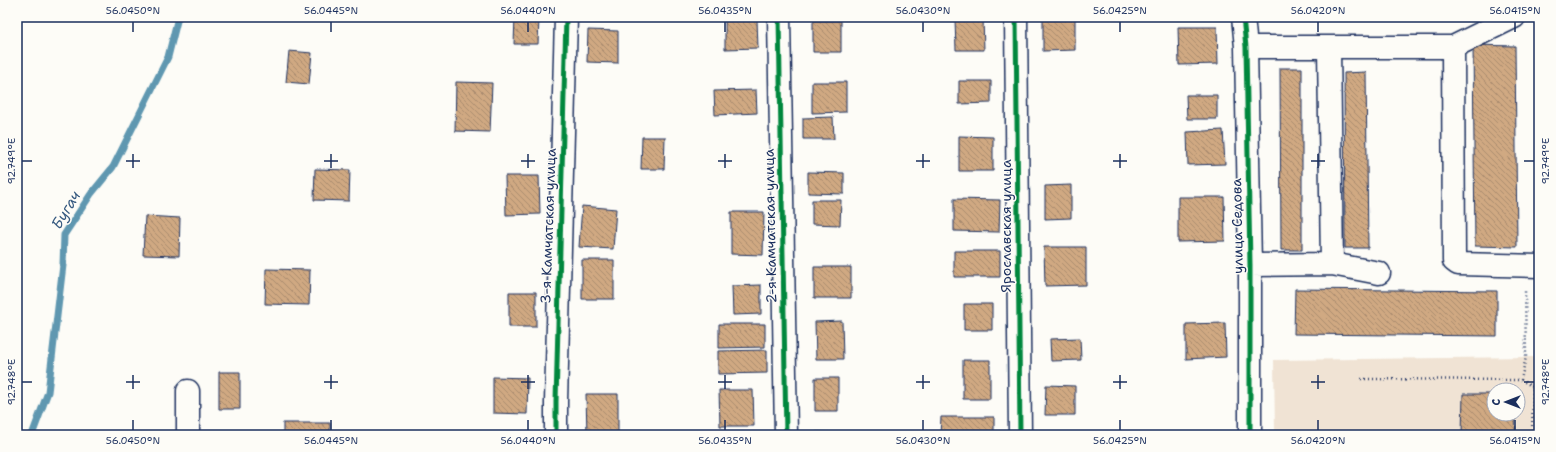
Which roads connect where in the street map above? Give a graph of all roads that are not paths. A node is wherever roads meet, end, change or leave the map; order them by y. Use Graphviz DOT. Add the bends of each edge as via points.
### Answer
graph roads {
  1 [pos="566,17"];
  2 [pos="779,17"];
  3 [pos="1016,17"];
  4 [pos="1243,17"];
  5 [pos="1514,17"];
  6 [pos="1246,47"];
  7 [pos="1453,47"];
  8 [pos="1329,48"];
  9 [pos="1332,264"];
  10 [pos="1250,265"];
  11 [pos="1532,266"];
  12 [pos="1379,272"];
  13 [pos="188,391"];
  14 [pos="188,435"];
  15 [pos="556,435"];
  16 [pos="786,435"];
  17 [pos="1020,435"];
  18 [pos="1250,435"];
  1 -- 15 [label="street, 3-я Камчатская улица"];
  2 -- 16 [label="street, 2-я Камчатская улица"];
  3 -- 17 [label="street, Ярославская улица"];
  4 -- 6 [label="street, улица Седова"];
  5 -- 7 [label="street"];
  6 -- 8 [label="street"];
  6 -- 10 [label="street, улица Седова"];
  7 -- 8 [label="street"];
  7 -- 11 [label="street" via="1454,261 1458,264"];
  8 -- 9 [label="street"];
  9 -- 10 [label="street"];
  9 -- 12 [label="street"];
  10 -- 18 [label="street, улица Седова"];
  13 -- 14 [label="street"];
}
